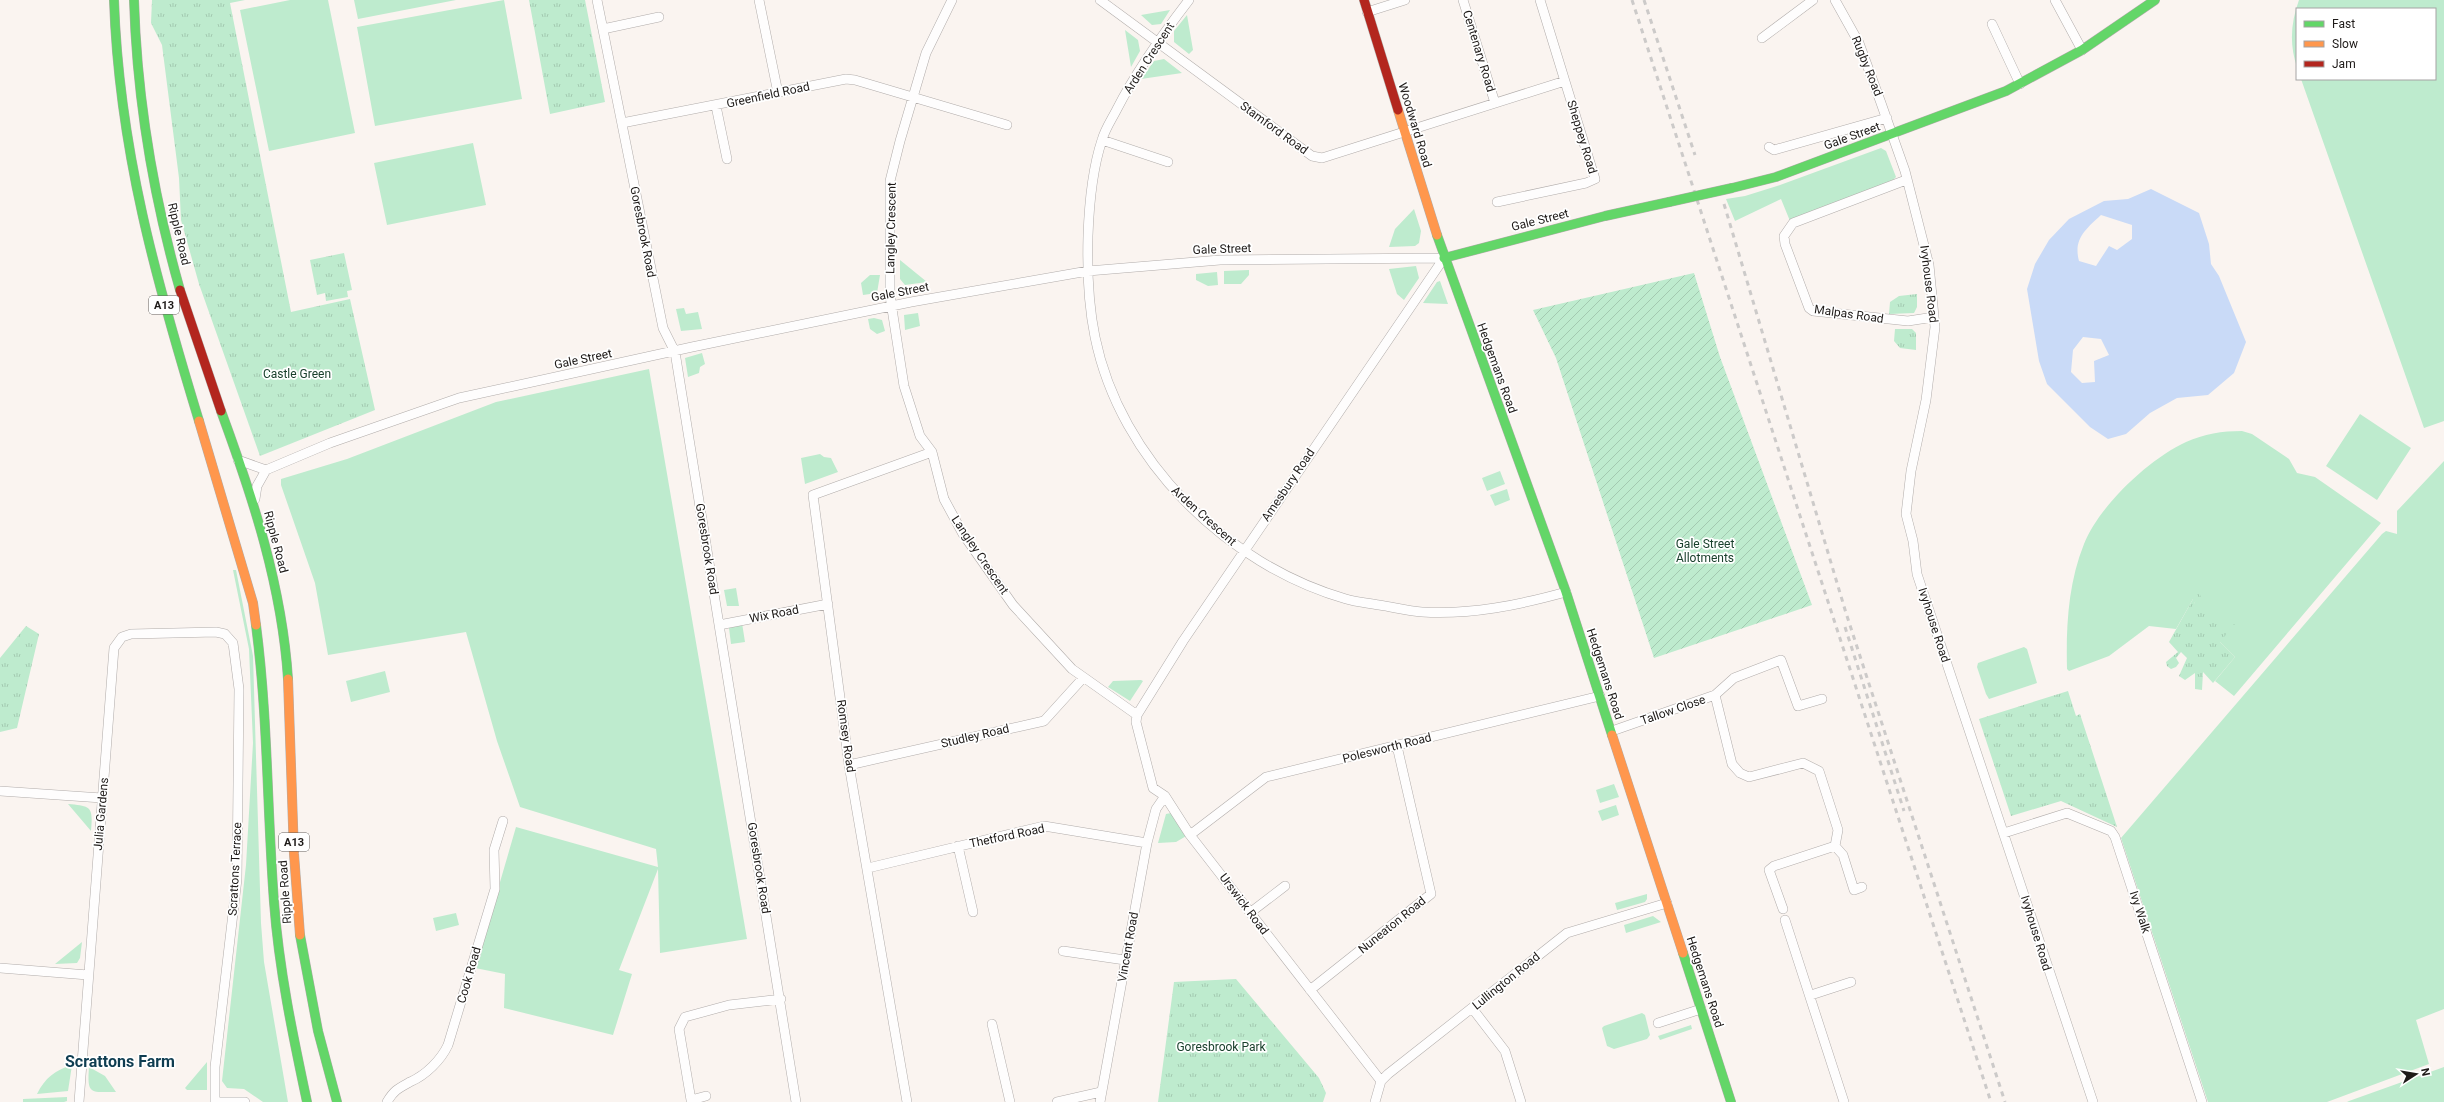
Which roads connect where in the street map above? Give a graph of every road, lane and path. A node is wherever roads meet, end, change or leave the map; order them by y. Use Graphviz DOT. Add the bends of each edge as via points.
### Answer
graph roads {
  1 [pos="114,0"];
  2 [pos="134,0"];
  3 [pos="597,0"];
  4 [pos="759,0"];
  5 [pos="952,0"];
  6 [pos="1100,0"];
  7 [pos="1189,0"];
  8 [pos="1364,0"];
  9 [pos="1405,0"];
  10 [pos="1463,0"];
  11 [pos="1540,0"];
  12 [pos="1813,0"];
  13 [pos="1835,0"];
  14 [pos="2055,0"];
  15 [pos="2155,0"];
  16 [pos="1367,12"];
  17 [pos="659,17"];
  18 [pos="1992,24"];
  19 [pos="603,29"];
  20 [pos="1762,38"];
  21 [pos="1158,43"];
  22 [pos="2082,50"];
  23 [pos="1564,81"];
  24 [pos="2020,84"];
  25 [pos="778,93"];
  26 [pos="913,97"];
  27 [pos="1495,103"];
  28 [pos="716,106"];
  29 [pos="1887,118"];
  30 [pos="622,123"];
  31 [pos="1007,124"];
  32 [pos="1405,131"];
  33 [pos="1892,134"];
  34 [pos="1102,140"];
  35 [pos="1769,147"];
  36 [pos="727,159"];
  37 [pos="1168,162"];
  38 [pos="1906,180"];
  39 [pos="1497,202"];
  40 [pos="1444,258"];
  41 [pos="1088,271"];
  42 [pos="892,306"];
  43 [pos="1934,317"];
  44 [pos="675,352"];
  45 [pos="932,452"];
  46 [pos="238,460"];
  47 [pos="266,470"];
  48 [pos="254,506"];
  49 [pos="1244,552"];
  50 [pos="1566,592"];
  51 [pos="828,604"];
  52 [pos="719,625"];
  53 [pos="229,637"];
  54 [pos="1083,678"];
  55 [pos="1600,696"];
  56 [pos="1715,696"];
  57 [pos="1822,699"];
  58 [pos="1137,715"];
  59 [pos="1612,731"];
  60 [pos="1397,746"];
  61 [pos="849,765"];
  62 [pos="0,790"];
  63 [pos="1165,796"];
  64 [pos="102,798"];
  65 [pos="503,821"];
  66 [pos="2004,834"];
  67 [pos="1190,835"];
  68 [pos="1147,843"];
  69 [pos="958,846"];
  70 [pos="1835,846"];
  71 [pos="868,868"];
  72 [pos="1285,886"];
  73 [pos="1862,888"];
  74 [pos="1667,903"];
  75 [pos="1783,909"];
  76 [pos="974,912"];
  77 [pos="1251,912"];
  78 [pos="1785,920"];
  79 [pos="1063,950"];
  80 [pos="1125,960"];
  81 [pos="0,968"];
  82 [pos="88,975"];
  83 [pos="1851,982"];
  84 [pos="1310,990"];
  85 [pos="1811,995"];
  86 [pos="781,999"];
  87 [pos="1472,1008"];
  88 [pos="1701,1009"];
  89 [pos="1658,1023"];
  90 [pos="992,1024"];
  91 [pos="1381,1081"];
  92 [pos="1102,1092"];
  93 [pos="706,1096"];
  94 [pos="79,1102"];
  95 [pos="216,1102"];
  96 [pos="245,1102"];
  97 [pos="307,1102"];
  98 [pos="337,1102"];
  99 [pos="387,1102"];
  100 [pos="796,1102"];
  101 [pos="907,1102"];
  102 [pos="1010,1102"];
  103 [pos="1056,1102"];
  104 [pos="1100,1102"];
  105 [pos="1375,1102"];
  106 [pos="1521,1102"];
  107 [pos="1731,1102"];
  108 [pos="1844,1102"];
  109 [pos="2092,1102"];
  110 [pos="2202,1102"];
  1 -- 97 [label="main road, Ripple Road / A13" via="120,104 135,189 160,292 253,603 259,641 268,747 274,902 284,987"];
  2 -- 46 [label="main road, Ripple Road / A13" via="134,27 144,116 155,186 178,286"];
  3 -- 19 [label="street, Goresbrook Road"];
  4 -- 25 [label="street"];
  5 -- 26 [label="street, Langley Crescent" via="926,53"];
  6 -- 21 [label="street, Stamford Road"];
  7 -- 21 [label="street, Arden Crescent"];
  8 -- 16 [label="main road, Woodward Road"];
  9 -- 16 [label="street"];
  10 -- 27 [label="street, Centenary Road"];
  11 -- 23 [label="street, Sheppey Road"];
  12 -- 20 [label="street"];
  13 -- 29 [label="street, Rugby Road" via="1859,43"];
  14 -- 22 [label="street"];
  15 -- 22 [label="main road, Gale Street"];
  16 -- 32 [label="main road, Woodward Road"];
  17 -- 19 [label="street"];
  18 -- 24 [label="street"];
  19 -- 30 [label="street, Goresbrook Road"];
  21 -- 32 [label="street, Stamford Road" via="1312,156 1322,158"];
  21 -- 34 [label="street, Arden Crescent" via="1131,83"];
  22 -- 24 [label="main road, Gale Street"];
  23 -- 27 [label="street, Stamford Road"];
  23 -- 39 [label="street, Sheppey Road" via="1595,179 1586,184"];
  24 -- 33 [label="main road, Gale Street"];
  25 -- 26 [label="street, Greenfield Road" via="846,79"];
  25 -- 28 [label="street, Greenfield Road"];
  26 -- 31 [label="street, Greenfield Road"];
  26 -- 42 [label="street, Langley Crescent" via="890,181"];
  27 -- 32 [label="street, Stamford Road"];
  28 -- 30 [label="street, Greenfield Road"];
  28 -- 36 [label="street"];
  29 -- 33 [label="street, Rugby Road"];
  29 -- 35 [label="street, Gale Street" via="1774,150"];
  30 -- 44 [label="street, Goresbrook Road" via="663,328"];
  32 -- 40 [label="main road, Woodward Road"];
  33 -- 38 [label="street, Ivyhouse Road"];
  33 -- 40 [label="main road, Gale Street, bridge" via="1776,177 1605,216"];
  34 -- 37 [label="street"];
  34 -- 41 [label="street, Arden Crescent" via="1089,208"];
  38 -- 43 [label="street, Ivyhouse Road" via="1929,265"];
  38 -- 43 [label="street, Malpas Road" via="1793,223 1784,236 1785,244 1809,308 1813,311 1908,321"];
  40 -- 41 [label="street, Gale Street" via="1220,260"];
  40 -- 49 [label="street, Amesbury Road"];
  40 -- 50 [label="main road, Hedgemans Road"];
  41 -- 42 [label="street, Gale Street" via="1013,282"];
  41 -- 49 [label="street, Arden Crescent" via="1088,301 1095,340 1109,384 1129,426 1171,486 1198,514"];
  42 -- 44 [label="street, Gale Street"];
  42 -- 45 [label="street, Langley Crescent" via="891,315 904,386 920,436"];
  43 -- 66 [label="street, Ivyhouse Road" via="1926,400 1911,471 1906,514 1913,541 1917,574"];
  44 -- 47 [label="street, Gale Street" via="459,398 330,443"];
  44 -- 52 [label="street, Goresbrook Road"];
  45 -- 51 [label="street, Romsey Road" via="813,495"];
  45 -- 54 [label="street, Langley Crescent" via="944,499 963,534 1013,605"];
  46 -- 47 [label="street"];
  46 -- 48 [label="main road, Ripple Road / A13"];
  47 -- 48 [label="street" via="258,486"];
  48 -- 98 [label="main road, Ripple Road / A13" via="278,596 284,640 291,707 296,891 301,944 309,992"];
  49 -- 50 [label="street, Arden Crescent" via="1288,576 1346,599 1420,612 1461,612 1524,604"];
  49 -- 58 [label="street, Amesbury Road" via="1183,641"];
  50 -- 55 [label="main road, Hedgemans Road"];
  51 -- 52 [label="street, Wix Road"];
  51 -- 61 [label="street, Romsey Road"];
  52 -- 86 [label="street, Goresbrook Road"];
  53 -- 64 [label="street, Julia Gardens" via="216,632 131,634 117,642 114,648"];
  53 -- 95 [label="street, Scrattons Terrace" via="238,664 239,689 237,879 216,1060"];
  54 -- 58 [label="street, Langley Crescent"];
  54 -- 61 [label="street, Studley Road" via="1044,721"];
  55 -- 59 [label="main road, Hedgemans Road"];
  55 -- 60 [label="street, Polesworth Road"];
  56 -- 57 [label="street" via="1734,678 1781,660 1798,706"];
  56 -- 59 [label="street, Tallow Close"];
  56 -- 70 [label="street, Tallow Close" via="1732,764 1740,773 1749,777 1803,762 1819,771 1838,830"];
  58 -- 63 [label="street, Urswick Road" via="1136,722 1153,788"];
  59 -- 74 [label="main road, Hedgemans Road"];
  60 -- 67 [label="street, Polesworth Road" via="1266,777"];
  60 -- 84 [label="street, Nuneaton Road" via="1431,894"];
  61 -- 71 [label="street, Romsey Road"];
  62 -- 64 [label="street"];
  63 -- 67 [label="street, Urswick Road"];
  63 -- 68 [label="street, Vincent Road" via="1156,809"];
  64 -- 82 [label="street, Julia Gardens"];
  65 -- 99 [label="street, Cook Road" via="494,850 494,888 448,1045 436,1063 411,1082 400,1086"];
  66 -- 109 [label="street, Ivyhouse Road"];
  66 -- 110 [label="street, Ivy Walk" via="2067,813 2111,831 2116,837"];
  67 -- 77 [label="street, Urswick Road"];
  68 -- 69 [label="street, Thetford Road" via="1044,826"];
  68 -- 80 [label="street, Vincent Road"];
  69 -- 71 [label="street, Thetford Road"];
  69 -- 76 [label="street"];
  70 -- 73 [label="street" via="1843,855 1854,890"];
  70 -- 75 [label="street" via="1774,866 1769,870"];
  71 -- 101 [label="street, Romsey Road"];
  72 -- 77 [label="street"];
  74 -- 87 [label="street, Lullington Road" via="1567,933"];
  74 -- 88 [label="main road, Hedgemans Road"];
  77 -- 84 [label="street, Urswick Road"];
  78 -- 85 [label="street"];
  79 -- 80 [label="street"];
  80 -- 92 [label="street, Vincent Road"];
  81 -- 82 [label="street"];
  82 -- 94 [label="street, Julia Gardens"];
  83 -- 85 [label="street"];
  84 -- 91 [label="street, Urswick Road"];
  85 -- 108 [label="street"];
  86 -- 93 [label="street" via="729,1005 684,1016 678,1029 691,1100"];
  86 -- 100 [label="street, Goresbrook Road"];
  87 -- 91 [label="street, Lullington Road"];
  87 -- 106 [label="street" via="1505,1051"];
  88 -- 89 [label="street"];
  88 -- 107 [label="main road, Hedgemans Road"];
  90 -- 102 [label="street"];
  91 -- 105 [label="street"];
  92 -- 103 [label="street"];
  92 -- 104 [label="street, Vincent Road"];
  95 -- 96 [label="street"];
}
